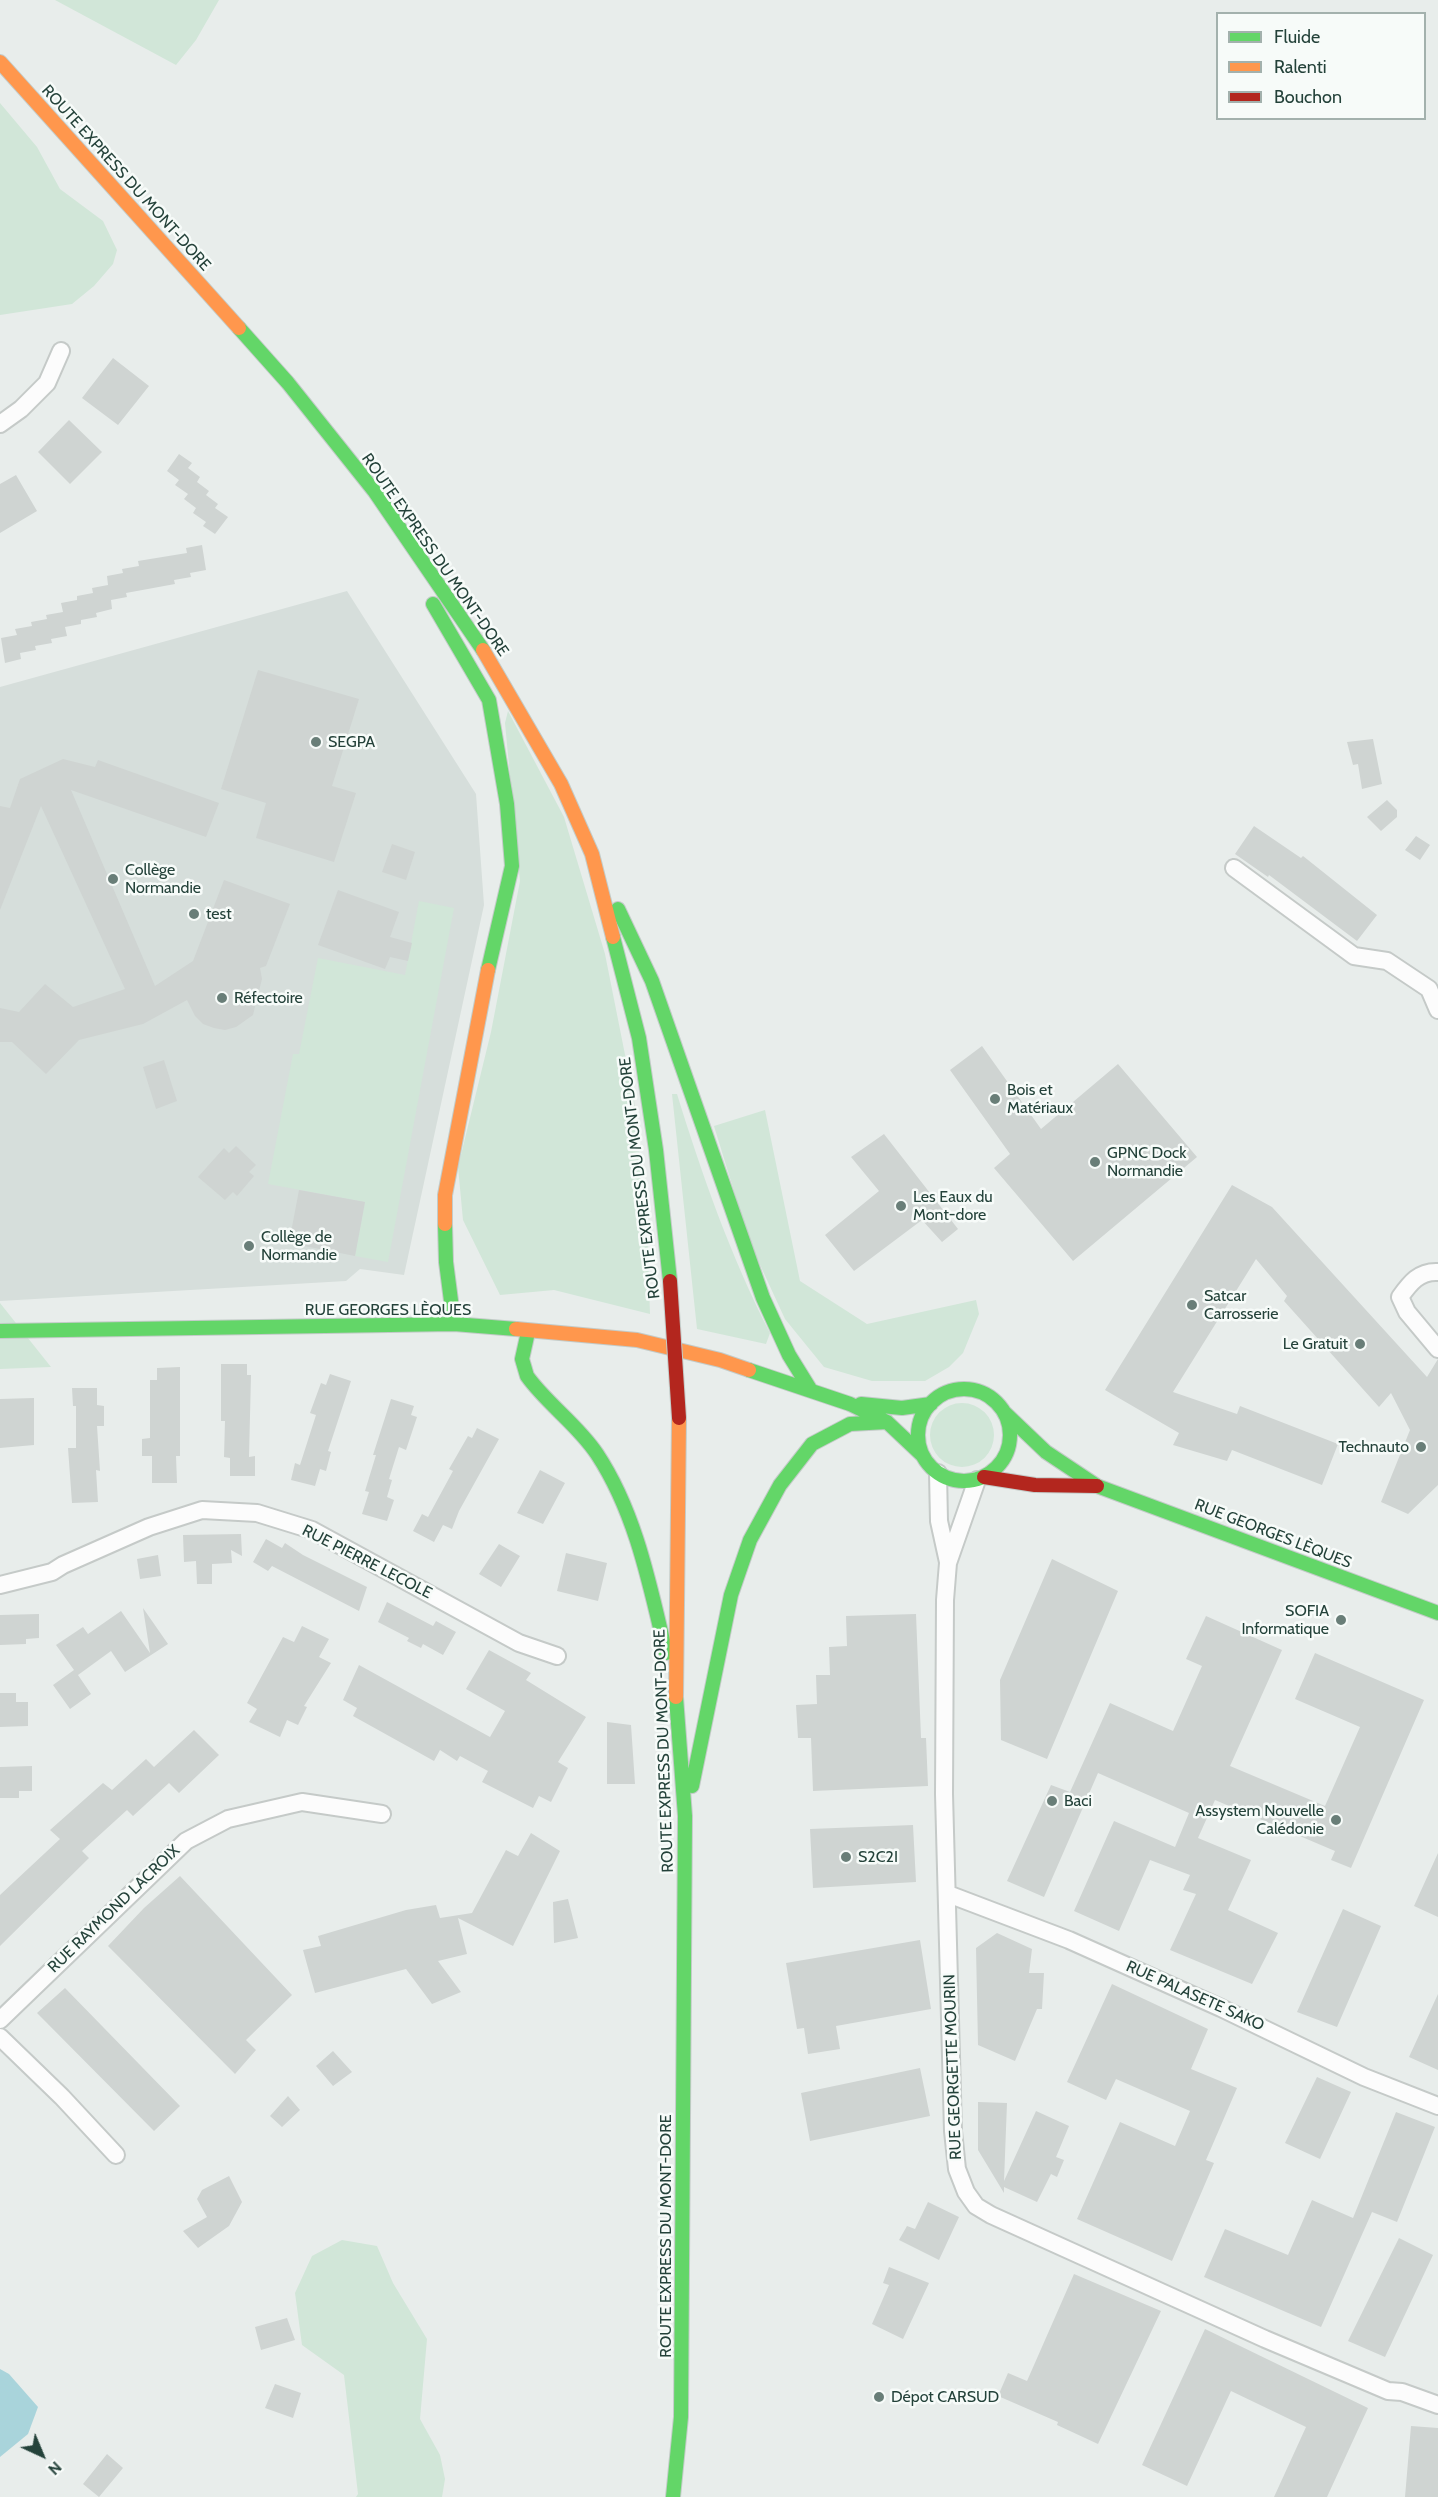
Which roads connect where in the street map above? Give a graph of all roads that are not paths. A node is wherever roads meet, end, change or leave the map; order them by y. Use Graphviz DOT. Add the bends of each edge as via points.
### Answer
graph roads {
  1 [pos="0,62"];
  2 [pos="150,230"];
  3 [pos="62,351"];
  4 [pos="277,392"];
  5 [pos="0,424"];
  6 [pos="394,545"];
  7 [pos="412,572"];
  8 [pos="424,591"];
  9 [pos="592,854"];
  10 [pos="1234,868"];
  11 [pos="1438,1010"];
  12 [pos="1438,1272"];
  13 [pos="454,1324"];
  14 [pos="0,1331"];
  15 [pos="24,1332"];
  16 [pos="528,1332"];
  17 [pos="0,1336"];
  18 [pos="1438,1349"];
  19 [pos="810,1389"];
  20 [pos="850,1404"];
  21 [pos="931,1404"];
  22 [pos="1004,1412"];
  23 [pos="887,1422"];
  24 [pos="922,1455"];
  25 [pos="938,1473"];
  26 [pos="981,1478"];
  27 [pos="1097,1486"];
  28 [pos="948,1563"];
  29 [pos="0,1585"];
  30 [pos="1438,1613"];
  31 [pos="557,1656"];
  32 [pos="676,1692"];
  33 [pos="382,1814"];
  34 [pos="685,1816"];
  35 [pos="948,1894"];
  36 [pos="0,2020"];
  37 [pos="0,2037"];
  38 [pos="1438,2106"];
  39 [pos="116,2155"];
  40 [pos="1438,2405"];
  41 [pos="673,2497"];
  1 -- 2 [label="main road, ROUTE EXPRESS DU MONT-DORE"];
  2 -- 4 [label="main road"];
  2 -- 9 [label="main road, ROUTE EXPRESS DU MONT-DORE" via="288,382 375,492 471,630 513,699 561,784"];
  3 -- 5 [label="street" via="47,383"];
  6 -- 7 [label="main road"];
  8 -- 13 [label="main road" via="489,700 507,804 512,866 446,1195 446,1262"];
  9 -- 19 [label="main road" via="652,981 763,1298 789,1355"];
  9 -- 32 [label="main road, ROUTE EXPRESS DU MONT-DORE, bridge" via="639,1038 670,1281 679,1418"];
  10 -- 11 [label="street" via="1354,956 1387,961 1429,989"];
  12 -- 18 [label="street" via="1429,1271 1411,1281 1400,1297 1407,1312"];
  13 -- 15 [label="main road, RUE GEORGES LÈQUES"];
  13 -- 16 [label="main road, RUE GEORGES LÈQUES"];
  14 -- 15 [label="main road, RUE GEORGES LÈQUES"];
  15 -- 17 [label="main road, RUE GEORGES LÈQUES"];
  16 -- 19 [label="main road, RUE GEORGES LÈQUES" via="637,1340 720,1360"];
  16 -- 32 [label="main road" via="522,1369 596,1454 629,1519"];
  19 -- 20 [label="main road, RUE GEORGES LÈQUES"];
  20 -- 21 [label="main road, RUE GEORGES LÈQUES"];
  20 -- 23 [label="main road, RUE GEORGES LÈQUES"];
  21 -- 22 [label="main road" via="954,1390 967,1389 995,1400"];
  21 -- 24 [label="main road" via="919,1428"];
  22 -- 26 [label="main road" via="1010,1426 1010,1442 1001,1462"];
  22 -- 27 [label="main road, RUE GEORGES LÈQUES" via="1046,1452"];
  23 -- 24 [label="main road, RUE GEORGES LÈQUES"];
  23 -- 34 [label="main road" via="850,1424 812,1444 780,1485 750,1540 731,1595"];
  24 -- 25 [label="main road"];
  25 -- 26 [label="main road" via="964,1482"];
  25 -- 28 [label="street, RUE GEORGETTE MOURIN" via="939,1521"];
  26 -- 27 [label="main road, RUE GEORGES LÈQUES" via="1035,1485"];
  26 -- 28 [label="street, RUE GEORGETTE MOURIN"];
  27 -- 30 [label="main road, RUE GEORGES LÈQUES"];
  28 -- 35 [label="street, RUE GEORGETTE MOURIN" via="944,1794"];
  29 -- 31 [label="street, RUE PIERRE LECOLE" via="52,1572 149,1527 202,1510 257,1513 312,1530 519,1643"];
  32 -- 34 [label="main road, ROUTE EXPRESS DU MONT-DORE"];
  33 -- 36 [label="street, RUE RAYMOND LACROIX" via="302,1802 228,1819 186,1841"];
  34 -- 41 [label="main road, ROUTE EXPRESS DU MONT-DORE" via="681,2417"];
  35 -- 38 [label="street, RUE PALASETE SAKO" via="1069,1940 1281,2035 1364,2077"];
  35 -- 40 [label="street, RUE GEORGETTE MOURIN" via="953,2131 957,2169 976,2206 1032,2235 1388,2391"];
  37 -- 39 [label="street"];
}
